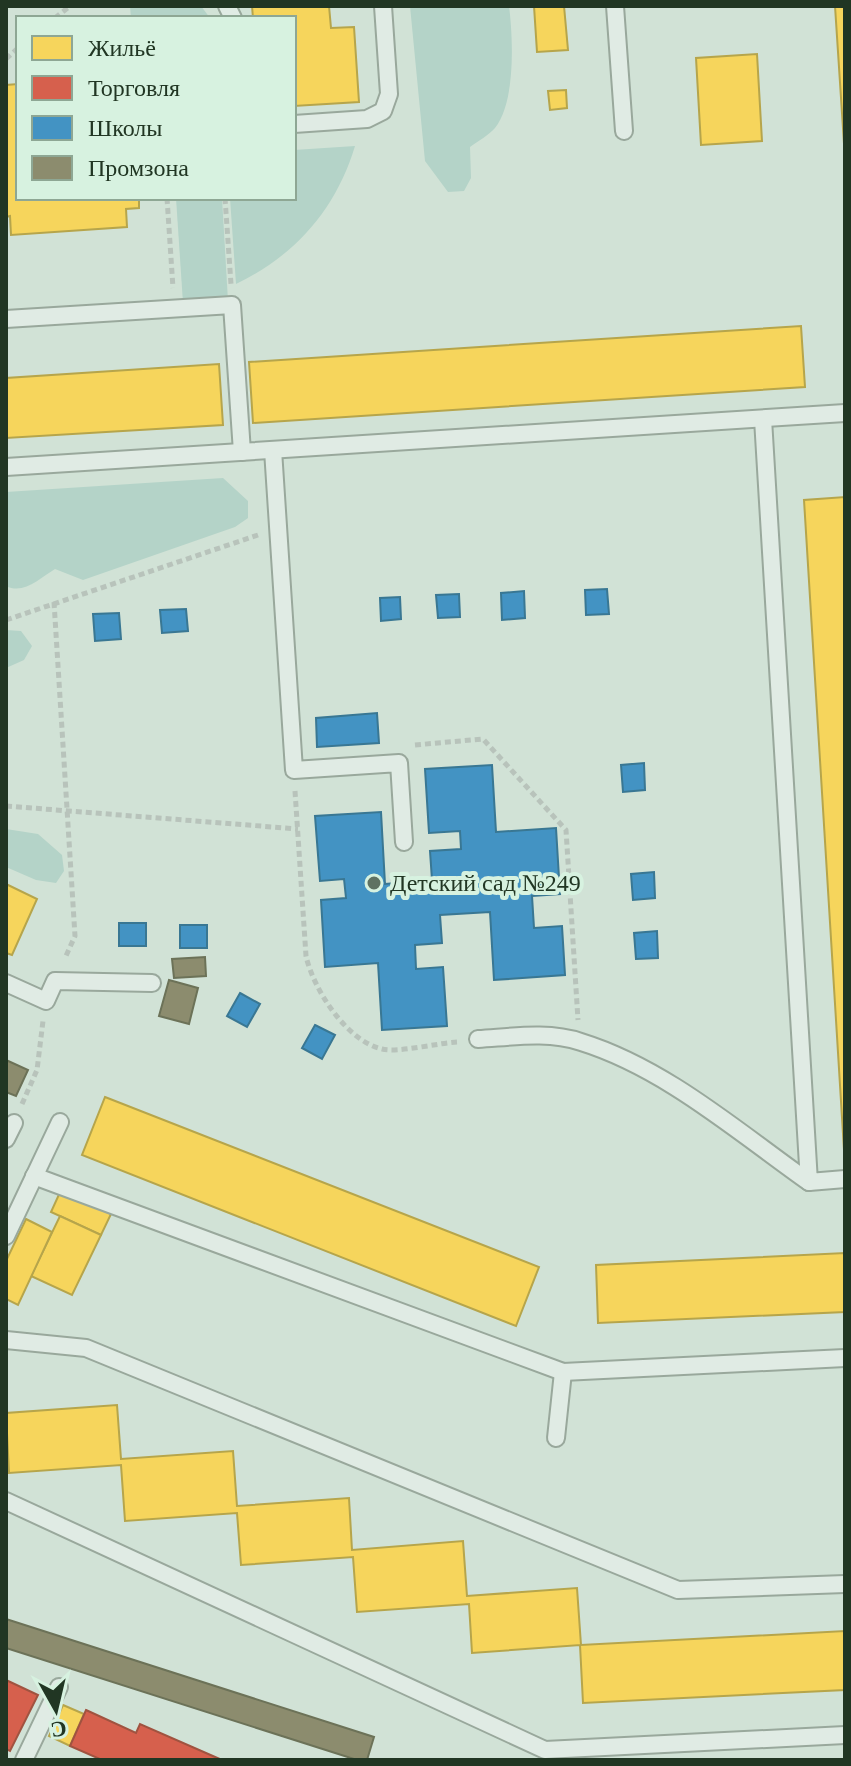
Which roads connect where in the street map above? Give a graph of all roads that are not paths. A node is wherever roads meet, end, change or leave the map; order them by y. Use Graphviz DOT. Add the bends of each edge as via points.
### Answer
graph roads {
  1 [pos="383,6"];
  2 [pos="615,6"];
  3 [pos="296,124"];
  4 [pos="624,131"];
  5 [pos="6,319"];
  6 [pos="845,413"];
  7 [pos="763,419"];
  8 [pos="273,450"];
  9 [pos="242,452"];
  10 [pos="6,467"];
  11 [pos="404,842"];
  12 [pos="6,983"];
  13 [pos="152,983"];
  14 [pos="478,1039"];
  15 [pos="60,1122"];
  16 [pos="14,1123"];
  17 [pos="6,1139"];
  18 [pos="34,1176"];
  19 [pos="845,1179"];
  20 [pos="809,1182"];
  21 [pos="13,1203"];
  22 [pos="6,1236"];
  23 [pos="6,1340"];
  24 [pos="845,1358"];
  25 [pos="563,1372"];
  26 [pos="556,1438"];
  27 [pos="6,1501"];
  28 [pos="845,1584"];
  29 [pos="59,1687"];
  30 [pos="845,1735"];
  31 [pos="24,1760"];
  1 -- 3 [label="lane" via="389,94 383,111 367,119"];
  2 -- 4 [label="lane"];
  5 -- 9 [label="lane" via="232,305"];
  6 -- 7 [label="lane"];
  7 -- 8 [label="lane"];
  7 -- 20 [label="lane"];
  8 -- 9 [label="lane"];
  8 -- 11 [label="lane" via="294,770 399,763"];
  9 -- 10 [label="lane"];
  12 -- 13 [label="lane" via="46,1001 55,981"];
  14 -- 20 [label="lane" via="539,1035 580,1041 669,1084"];
  15 -- 18 [label="lane"];
  16 -- 17 [label="lane"];
  18 -- 21 [label="lane"];
  18 -- 25 [label="lane"];
  19 -- 20 [label="lane"];
  21 -- 22 [label="lane"];
  23 -- 28 [label="lane" via="86,1348 678,1590"];
  24 -- 25 [label="lane"];
  25 -- 26 [label="lane"];
  27 -- 30 [label="lane" via="545,1750"];
  29 -- 31 [label="lane"];
}
